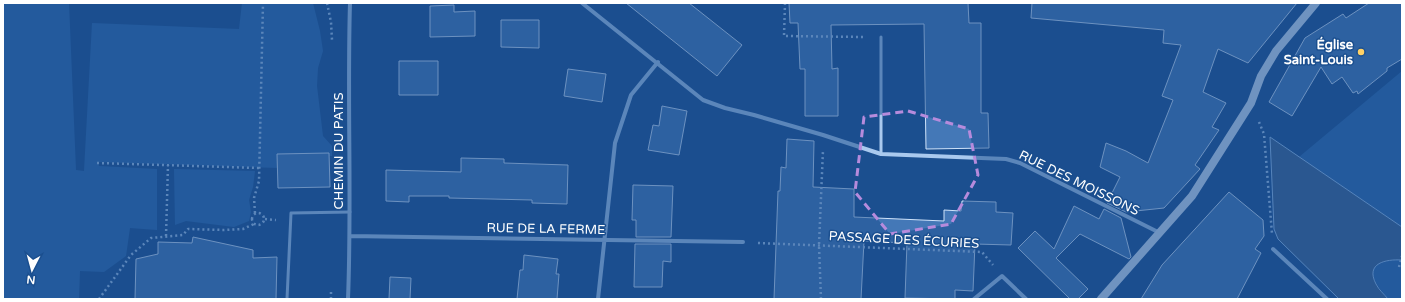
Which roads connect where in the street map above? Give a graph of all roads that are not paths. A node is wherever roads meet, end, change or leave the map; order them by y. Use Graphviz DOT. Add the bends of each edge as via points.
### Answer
graph roads {
  1 [pos="350,3"];
  2 [pos="582,3"];
  3 [pos="1316,3"];
  4 [pos="881,37"];
  5 [pos="658,62"];
  6 [pos="881,154"];
  7 [pos="350,212"];
  8 [pos="1160,233"];
  9 [pos="350,236"];
  10 [pos="605,240"];
  11 [pos="743,242"];
  12 [pos="1273,249"];
  13 [pos="287,299"];
  14 [pos="348,299"];
  15 [pos="598,299"];
  16 [pos="974,299"];
  17 [pos="1026,299"];
  18 [pos="1101,299"];
  19 [pos="1327,299"];
  1 -- 7 [label="street, CHEMIN DU PATIS"];
  2 -- 5 [label="street, RUE DES MOISSONS"];
  3 -- 8 [label="street" via="1276,51 1261,76 1251,103 1192,196"];
  4 -- 6 [label="lane"];
  5 -- 6 [label="street, RUE DES MOISSONS" via="703,100"];
  5 -- 10 [label="street" via="632,94 615,143"];
  6 -- 8 [label="street, RUE DES MOISSONS" via="1006,159 1020,163"];
  7 -- 9 [label="street, CHEMIN DU PATIS"];
  7 -- 13 [label="lane" via="291,213"];
  8 -- 18 [label="street"];
  9 -- 10 [label="street, RUE DE LA FERME"];
  9 -- 14 [label="street, CHEMIN DU PATIS"];
  10 -- 11 [label="street, RUE DE LA FERME"];
  10 -- 15 [label="street"];
  12 -- 19 [label="street"];
  16 -- 17 [label="street" via="1002,276"];
}
